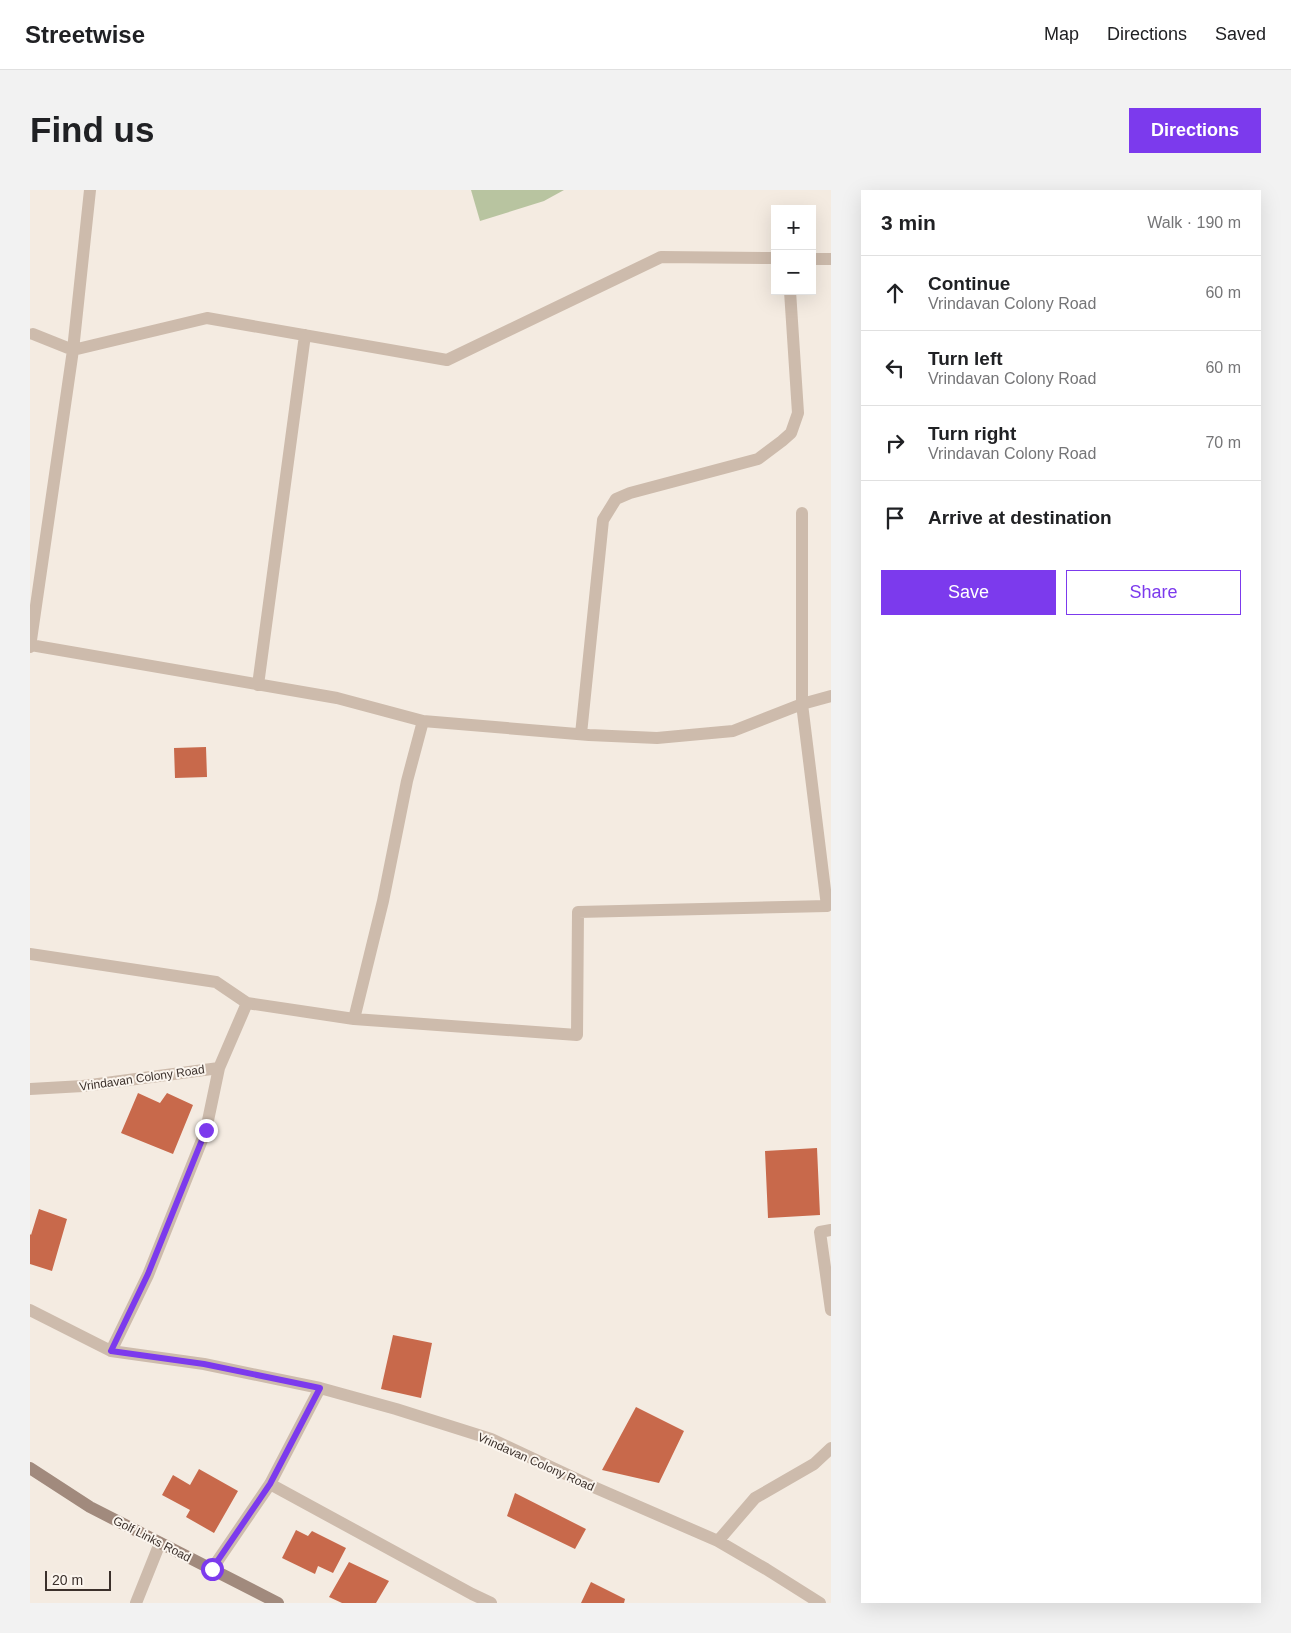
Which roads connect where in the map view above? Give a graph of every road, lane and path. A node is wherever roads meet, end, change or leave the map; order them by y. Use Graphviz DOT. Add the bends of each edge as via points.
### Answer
graph roads {
  1 [pos="90,190"];
  2 [pos="771,258"];
  3 [pos="816,259"];
  4 [pos="831,259"];
  5 [pos="790,295"];
  6 [pos="33,334"];
  7 [pos="305,335"];
  8 [pos="73,350"];
  9 [pos="802,513"];
  10 [pos="30,646"];
  11 [pos="258,685"];
  12 [pos="831,696"];
  13 [pos="802,704"];
  14 [pos="423,720"];
  15 [pos="581,734"];
  16 [pos="30,954"];
  17 [pos="247,1003"];
  18 [pos="354,1019"];
  19 [pos="219,1068"];
  20 [pos="30,1090"];
  21 [pos="831,1230"];
  22 [pos="30,1310"];
  23 [pos="831,1310"];
  24 [pos="111,1351"];
  25 [pos="320,1388"];
  26 [pos="831,1448"];
  27 [pos="30,1468"];
  28 [pos="270,1484"];
  29 [pos="718,1541"];
  30 [pos="160,1543"];
  31 [pos="212,1569"];
  32 [pos="136,1603"];
  33 [pos="278,1603"];
  34 [pos="491,1603"];
  35 [pos="820,1603"];
  1 -- 8 [label="street"];
  2 -- 7 [label="street" via="661,257 447,360"];
  3 -- 4 [label="street"];
  5 -- 15 [label="street" via="798,412 791,433 758,459 616,499 603,520"];
  6 -- 8 [label="street"];
  7 -- 8 [label="street" via="207,318"];
  7 -- 11 [label="street"];
  8 -- 10 [label="street"];
  9 -- 13 [label="street"];
  10 -- 11 [label="street"];
  11 -- 14 [label="street" via="337,698"];
  12 -- 13 [label="street"];
  13 -- 15 [label="street" via="733,731 657,738"];
  13 -- 18 [label="street" via="827,906 578,912 577,1035"];
  14 -- 15 [label="street"];
  14 -- 18 [label="street"];
  16 -- 17 [label="street" via="216,982"];
  17 -- 18 [label="street"];
  17 -- 19 [label="street"];
  19 -- 20 [label="street, Vrindavan Colony Road"];
  19 -- 24 [label="street, Vrindavan Colony Road" via="206,1130 148,1274"];
  21 -- 23 [label="street" via="820,1232"];
  22 -- 24 [label="street, Vrindavan Colony Road"];
  24 -- 25 [label="street, Vrindavan Colony Road" via="204,1364"];
  25 -- 28 [label="street"];
  25 -- 29 [label="street, Vrindavan Colony Road" via="492,1439"];
  26 -- 29 [label="street" via="814,1464 755,1498"];
  27 -- 30 [label="main road, Golf Links Road" via="90,1507"];
  28 -- 31 [label="street"];
  28 -- 34 [label="street"];
  29 -- 35 [label="street, Vrindavan Colony Road"];
  30 -- 31 [label="main road, Golf Links Road"];
  30 -- 32 [label="street"];
  31 -- 33 [label="main road, Golf Links Road"];
}
